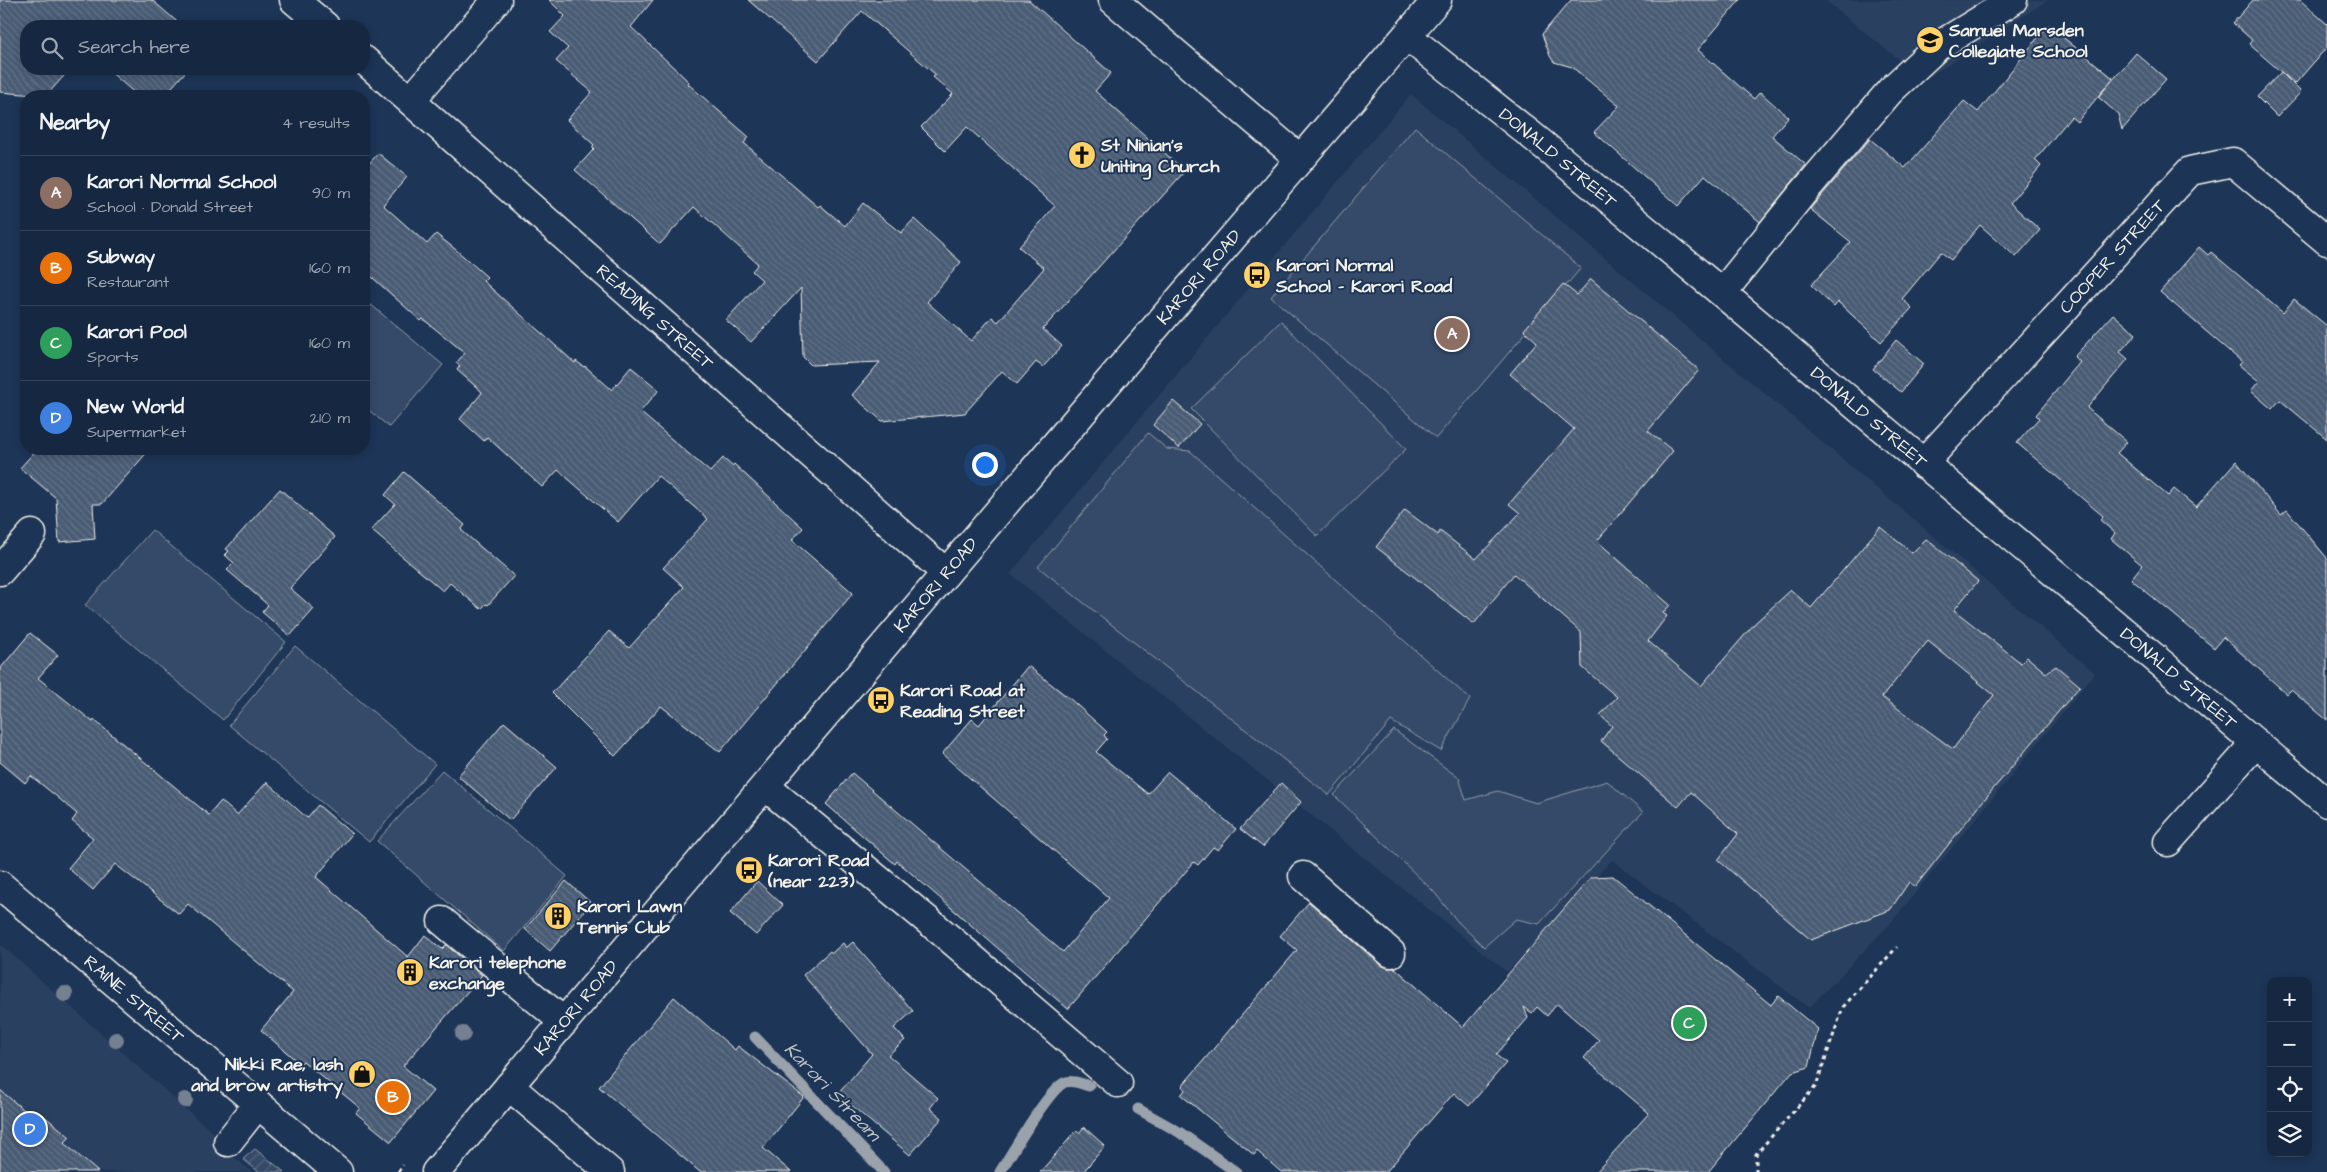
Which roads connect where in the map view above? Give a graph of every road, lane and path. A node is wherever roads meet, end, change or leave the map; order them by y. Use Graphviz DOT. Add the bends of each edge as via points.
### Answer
graph roads {
  1 [pos="294,0"];
  2 [pos="497,0"];
  3 [pos="1113,0"];
  4 [pos="1437,0"];
  5 [pos="2013,0"];
  6 [pos="317,20"];
  7 [pos="1407,36"];
  8 [pos="370,65"];
  9 [pos="411,100"];
  10 [pos="1300,159"];
  11 [pos="2327,241"];
  12 [pos="1722,293"];
  13 [pos="1923,464"];
  14 [pos="32,534"];
  15 [pos="0,571"];
  16 [pos="946,573"];
  17 [pos="2256,743"];
  18 [pos="765,786"];
  19 [pos="2327,803"];
  20 [pos="2168,842"];
  21 [pos="1303,876"];
  22 [pos="0,885"];
  23 [pos="442,921"];
  24 [pos="1897,947"];
  25 [pos="1391,953"];
  26 [pos="564,1022"];
  27 [pos="1118,1083"];
  28 [pos="509,1086"];
  29 [pos="258,1104"];
  30 [pos="228,1142"];
  31 [pos="338,1172"];
  32 [pos="436,1172"];
  33 [pos="610,1172"];
  34 [pos="1756,1172"];
  1 -- 6 [label="street"];
  2 -- 9 [label="street"];
  3 -- 10 [label="street"];
  4 -- 7 [label="street, KARORI ROAD"];
  5 -- 12 [label="street" via="1938,46 1890,91"];
  7 -- 10 [label="street, KARORI ROAD"];
  7 -- 12 [label="street, DONALD STREET" via="1541,142"];
  8 -- 9 [label="street, READING STREET"];
  9 -- 16 [label="street, READING STREET"];
  10 -- 16 [label="street, KARORI ROAD"];
  11 -- 13 [label="street, COOPER STREET" via="2233,162 2190,171"];
  12 -- 13 [label="street, DONALD STREET"];
  13 -- 17 [label="street, DONALD STREET"];
  14 -- 15 [label="street"];
  16 -- 18 [label="street, KARORI ROAD"];
  17 -- 19 [label="street, DONALD STREET"];
  17 -- 20 [label="street"];
  18 -- 26 [label="street, KARORI ROAD"];
  18 -- 27 [label="street"];
  21 -- 25 [label="street"];
  22 -- 29 [label="street, RAINE STREET"];
  23 -- 26 [label="street"];
  24 -- 34 [label="path" via="1843,1007 1816,1086 1756,1154"];
  26 -- 28 [label="street, KARORI ROAD"];
  28 -- 32 [label="street, KARORI ROAD"];
  28 -- 33 [label="street"];
  29 -- 30 [label="street"];
  29 -- 31 [label="street, RAINE STREET"];
}
